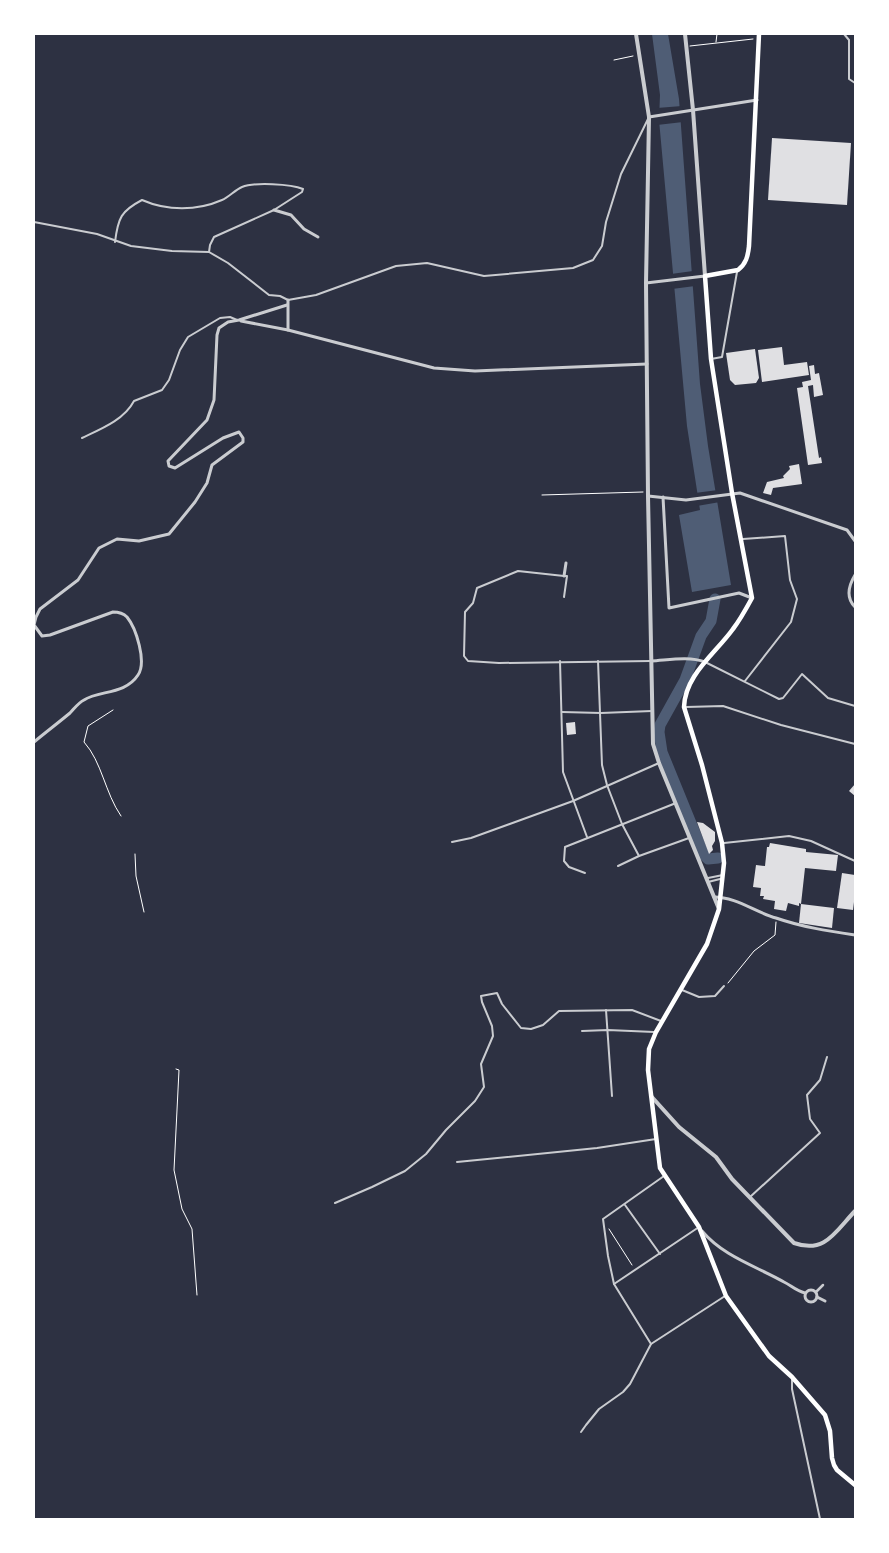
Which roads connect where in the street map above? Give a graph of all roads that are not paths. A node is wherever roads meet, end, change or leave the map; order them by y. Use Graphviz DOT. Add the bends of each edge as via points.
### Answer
graph roads {
  1 [pos="636,34"];
  2 [pos="685,34"];
  3 [pos="844,34"];
  4 [pos="759,36"];
  5 [pos="855,84"];
  6 [pos="757,100"];
  7 [pos="693,110"];
  8 [pos="649,117"];
  9 [pos="274,210"];
  10 [pos="34,222"];
  11 [pos="318,237"];
  12 [pos="115,242"];
  13 [pos="209,252"];
  14 [pos="738,270"];
  15 [pos="705,276"];
  16 [pos="646,283"];
  17 [pos="288,300"];
  18 [pos="287,306"];
  19 [pos="239,320"];
  20 [pos="288,330"];
  21 [pos="711,359"];
  22 [pos="647,364"];
  23 [pos="82,438"];
  24 [pos="732,493"];
  25 [pos="648,496"];
  26 [pos="662,498"];
  27 [pos="741,539"];
  28 [pos="855,541"];
  29 [pos="566,563"];
  30 [pos="855,575"];
  31 [pos="564,576"];
  32 [pos="564,597"];
  33 [pos="752,598"];
  34 [pos="855,607"];
  35 [pos="560,661"];
  36 [pos="598,661"];
  37 [pos="651,661"];
  38 [pos="705,662"];
  39 [pos="745,681"];
  40 [pos="855,706"];
  41 [pos="684,708"];
  42 [pos="652,711"];
  43 [pos="561,712"];
  44 [pos="601,713"];
  45 [pos="34,742"];
  46 [pos="855,744"];
  47 [pos="659,763"];
  48 [pos="607,786"];
  49 [pos="573,801"];
  50 [pos="676,802"];
  51 [pos="622,824"];
  52 [pos="587,837"];
  53 [pos="689,838"];
  54 [pos="452,842"];
  55 [pos="722,843"];
  56 [pos="639,856"];
  57 [pos="855,861"];
  58 [pos="618,866"];
  59 [pos="585,873"];
  60 [pos="723,877"];
  61 [pos="706,880"];
  62 [pos="714,897"];
  63 [pos="720,897"];
  64 [pos="718,909"];
  65 [pos="855,935"];
  66 [pos="724,986"];
  67 [pos="682,990"];
  68 [pos="606,1010"];
  69 [pos="664,1021"];
  70 [pos="608,1030"];
  71 [pos="582,1031"];
  72 [pos="656,1032"];
  73 [pos="827,1057"];
  74 [pos="612,1096"];
  75 [pos="651,1096"];
  76 [pos="656,1139"];
  77 [pos="457,1162"];
  78 [pos="664,1176"];
  79 [pos="750,1197"];
  80 [pos="335,1203"];
  81 [pos="625,1205"];
  82 [pos="855,1211"];
  83 [pos="699,1227"];
  84 [pos="660,1254"];
  85 [pos="614,1284"];
  86 [pos="823,1285"];
  87 [pos="816,1292"];
  88 [pos="805,1294"];
  89 [pos="726,1296"];
  90 [pos="817,1297"];
  91 [pos="825,1301"];
  92 [pos="651,1344"];
  93 [pos="792,1376"];
  94 [pos="582,1432"];
  95 [pos="855,1485"];
  96 [pos="820,1519"];
  1 -- 8 [label="street"];
  2 -- 7 [label="street"];
  3 -- 5 [label="lane" via="850,40 849,79"];
  4 -- 6 [label="main road"];
  6 -- 7 [label="street"];
  6 -- 14 [label="main road" via="749,246 746,262"];
  7 -- 8 [label="street"];
  7 -- 15 [label="street"];
  8 -- 16 [label="street"];
  8 -- 17 [label="lane" via="620,174 602,246 593,260 583,266 484,276 433,264 409,264 316,295"];
  9 -- 11 [label="street" via="291,215 304,229"];
  9 -- 12 [label="lane" via="303,189 295,185 256,184 242,187 224,200 188,208 156,206 142,200 122,215"];
  9 -- 13 [label="lane" via="214,237"];
  10 -- 12 [label="lane" via="97,234"];
  12 -- 13 [label="lane" via="148,249"];
  13 -- 17 [label="lane" via="269,295"];
  14 -- 15 [label="main road"];
  14 -- 21 [label="lane" via="722,357"];
  15 -- 16 [label="street"];
  15 -- 21 [label="main road"];
  16 -- 22 [label="street"];
  17 -- 18 [label="street"];
  18 -- 19 [label="street"];
  18 -- 20 [label="street"];
  19 -- 20 [label="street"];
  19 -- 23 [label="lane" via="220,318 188,337 170,380 162,390 134,401 130,409 111,423"];
  19 -- 45 [label="street" via="228,322 219,328 217,334 214,400 207,420 168,461 175,468 223,438 239,432 244,442 212,465 207,483 169,534 139,541 117,540 99,548 78,580 40,609 36,617 34,625 42,636 120,612 135,632 141,652 142,664 138,674 120,688 84,699"];
  20 -- 22 [label="street" via="434,368 475,371"];
  21 -- 24 [label="main road"];
  22 -- 25 [label="street"];
  24 -- 26 [label="street" via="695,499"];
  24 -- 27 [label="main road"];
  24 -- 28 [label="street" via="847,530"];
  25 -- 26 [label="street"];
  25 -- 37 [label="street"];
  26 -- 33 [label="street" via="669,608 738,593"];
  27 -- 33 [label="main road"];
  27 -- 39 [label="lane" via="785,536 790,580 797,599 789,625"];
  29 -- 31 [label="street"];
  30 -- 34 [label="street" via="849,596"];
  31 -- 32 [label="lane"];
  31 -- 35 [label="lane" via="518,571 477,588 473,603 464,612 464,656 468,661"];
  33 -- 38 [label="main road" via="734,628"];
  35 -- 36 [label="lane"];
  35 -- 43 [label="lane"];
  36 -- 37 [label="lane"];
  36 -- 44 [label="lane"];
  37 -- 38 [label="street" via="688,659"];
  37 -- 42 [label="street"];
  38 -- 39 [label="lane"];
  38 -- 41 [label="main road" via="688,687"];
  39 -- 40 [label="lane" via="779,699 802,674 828,698"];
  41 -- 46 [label="lane" via="724,706 781,726"];
  41 -- 55 [label="main road"];
  42 -- 44 [label="lane"];
  42 -- 47 [label="street" via="653,744"];
  43 -- 44 [label="lane"];
  43 -- 49 [label="lane" via="563,772"];
  44 -- 48 [label="lane" via="602,765"];
  47 -- 48 [label="lane"];
  47 -- 50 [label="street"];
  48 -- 49 [label="lane"];
  48 -- 51 [label="lane"];
  49 -- 52 [label="lane"];
  49 -- 54 [label="lane"];
  50 -- 51 [label="lane"];
  50 -- 53 [label="street"];
  51 -- 52 [label="lane"];
  51 -- 56 [label="lane"];
  52 -- 59 [label="lane" via="565,847 564,852 564,861 569,867"];
  53 -- 56 [label="lane"];
  53 -- 61 [label="street"];
  55 -- 57 [label="lane" via="789,836 811,841"];
  55 -- 60 [label="main road"];
  56 -- 58 [label="lane"];
  60 -- 61 [label="lane"];
  60 -- 63 [label="main road"];
  61 -- 62 [label="street"];
  62 -- 63 [label="street"];
  62 -- 64 [label="street"];
  63 -- 64 [label="main road"];
  63 -- 65 [label="street" via="801,926"];
  64 -- 67 [label="main road" via="708,944"];
  66 -- 67 [label="lane" via="715,996 699,997"];
  67 -- 69 [label="main road"];
  68 -- 69 [label="lane" via="632,1010"];
  68 -- 70 [label="lane"];
  68 -- 80 [label="lane" via="559,1011 543,1025 522,1028 497,993 481,996 493,1036 481,1064 484,1086 475,1101 426,1154 405,1171"];
  69 -- 72 [label="main road"];
  70 -- 71 [label="lane"];
  70 -- 72 [label="lane"];
  70 -- 74 [label="lane"];
  72 -- 75 [label="main road" via="648,1058"];
  73 -- 79 [label="lane" via="820,1080 808,1095 810,1119 820,1133"];
  75 -- 76 [label="main road"];
  75 -- 79 [label="street" via="680,1127 716,1156"];
  76 -- 77 [label="lane"];
  76 -- 78 [label="main road"];
  78 -- 81 [label="lane"];
  78 -- 83 [label="main road"];
  79 -- 82 [label="street" via="794,1244 807,1247 824,1243"];
  81 -- 84 [label="lane"];
  81 -- 85 [label="lane" via="603,1219"];
  83 -- 84 [label="lane"];
  83 -- 88 [label="street" via="734,1258"];
  83 -- 89 [label="main road"];
  84 -- 85 [label="lane"];
  85 -- 92 [label="lane"];
  86 -- 87 [label="street"];
  87 -- 88 [label="street" via="809,1290"];
  87 -- 90 [label="street"];
  88 -- 90 [label="street" via="809,1302"];
  89 -- 92 [label="lane"];
  89 -- 93 [label="main road" via="769,1356"];
  90 -- 91 [label="street"];
  92 -- 94 [label="lane" via="630,1384 599,1409"];
  93 -- 95 [label="main road" via="825,1415 834,1465"];
  93 -- 96 [label="lane"];
}
